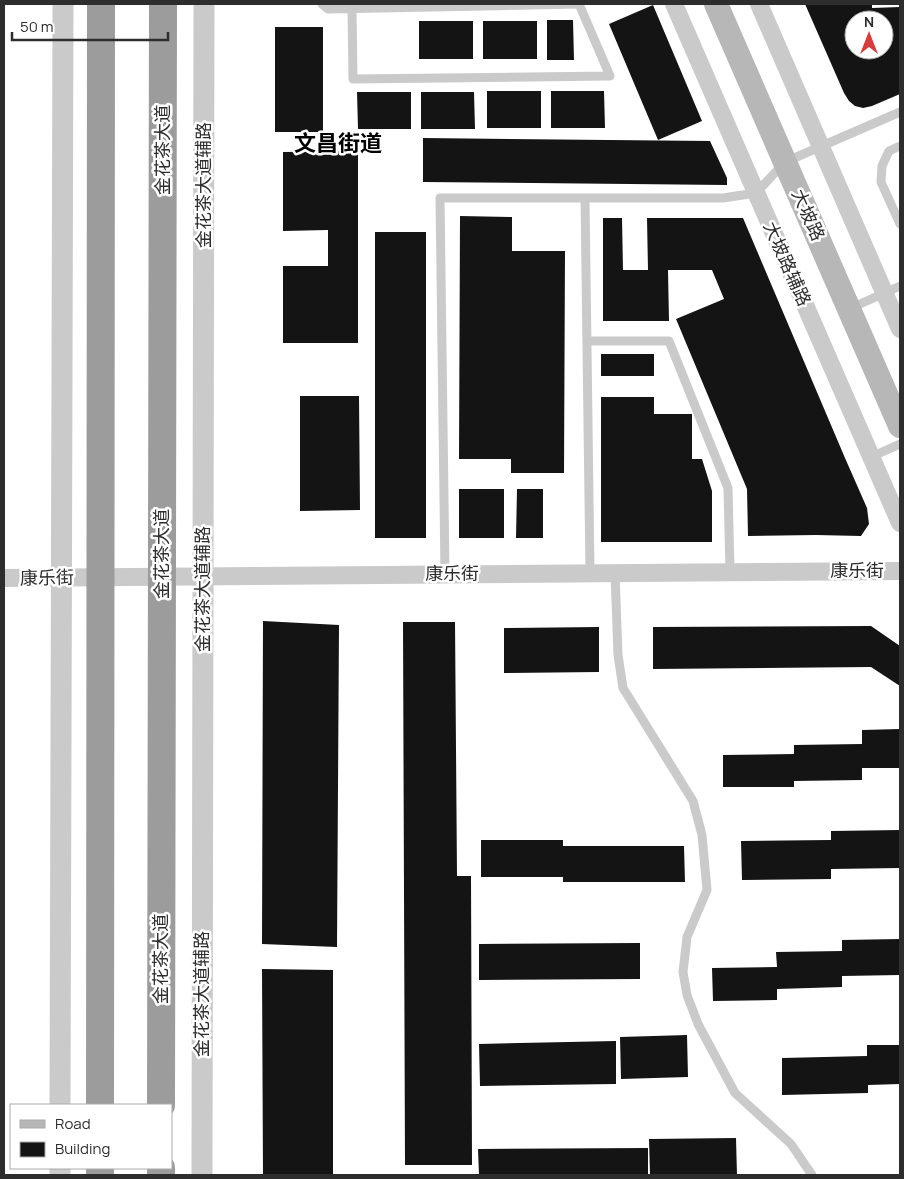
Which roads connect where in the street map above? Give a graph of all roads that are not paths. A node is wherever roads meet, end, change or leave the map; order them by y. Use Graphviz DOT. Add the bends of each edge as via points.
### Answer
graph roads {
  1 [pos="63,4"];
  2 [pos="101,4"];
  3 [pos="163,4"];
  4 [pos="204,4"];
  5 [pos="322,4"];
  6 [pos="579,4"];
  7 [pos="674,4"];
  8 [pos="716,4"];
  9 [pos="759,4"];
  10 [pos="352,9"];
  11 [pos="900,112"];
  12 [pos="900,146"];
  13 [pos="821,147"];
  14 [pos="786,162"];
  15 [pos="756,193"];
  16 [pos="585,198"];
  17 [pos="900,224"];
  18 [pos="892,290"];
  19 [pos="849,309"];
  20 [pos="900,329"];
  21 [pos="587,341"];
  22 [pos="900,426"];
  23 [pos="900,444"];
  24 [pos="871,457"];
  25 [pos="900,523"];
  26 [pos="900,571"];
  27 [pos="730,572"];
  28 [pos="590,573"];
  29 [pos="615,573"];
  30 [pos="445,574"];
  31 [pos="203,576"];
  32 [pos="61,577"];
  33 [pos="100,577"];
  34 [pos="162,577"];
  35 [pos="4,578"];
  36 [pos="60,1104"];
  37 [pos="100,1104"];
  38 [pos="161,1104"];
  39 [pos="202,1175"];
  40 [pos="812,1175"];
  1 -- 32 [label="street"];
  2 -- 33 [label="highway"];
  3 -- 34 [label="highway, 金花茶大道"];
  4 -- 31 [label="street, 金花茶大道辅路"];
  5 -- 10 [label="lane" via="328,9"];
  6 -- 10 [label="lane"];
  6 -- 10 [label="lane" via="610,76 353,79"];
  7 -- 15 [label="street, 大坡路辅路"];
  8 -- 14 [label="main road, 大坡路"];
  9 -- 13 [label="street"];
  11 -- 13 [label="lane"];
  12 -- 17 [label="lane" via="889,152 882,166 882,182"];
  13 -- 14 [label="lane"];
  13 -- 18 [label="street"];
  14 -- 15 [label="lane"];
  14 -- 19 [label="main road, 大坡路"];
  15 -- 16 [label="lane" via="723,198"];
  15 -- 24 [label="street, 大坡路辅路"];
  16 -- 21 [label="lane"];
  16 -- 30 [label="lane" via="440,198"];
  18 -- 19 [label="lane"];
  18 -- 20 [label="street"];
  19 -- 22 [label="main road, 大坡路"];
  21 -- 27 [label="lane" via="669,341 728,488"];
  21 -- 28 [label="lane"];
  23 -- 24 [label="lane"];
  24 -- 25 [label="street, 大坡路辅路"];
  26 -- 27 [label="street, 康乐街"];
  27 -- 29 [label="street, 康乐街"];
  28 -- 29 [label="street, 康乐街"];
  28 -- 30 [label="street, 康乐街"];
  29 -- 40 [label="lane" via="618,655 623,688 693,800 702,835 706,890 686,937 683,972 686,995 734,1093 791,1144"];
  30 -- 31 [label="street, 康乐街"];
  31 -- 34 [label="street, 康乐街"];
  31 -- 39 [label="street, 金花茶大道辅路"];
  32 -- 33 [label="street, 康乐街"];
  32 -- 35 [label="street, 康乐街"];
  32 -- 36 [label="street"];
  33 -- 34 [label="street, 康乐街"];
  33 -- 37 [label="highway"];
  34 -- 38 [label="highway, 金花茶大道"];
}
